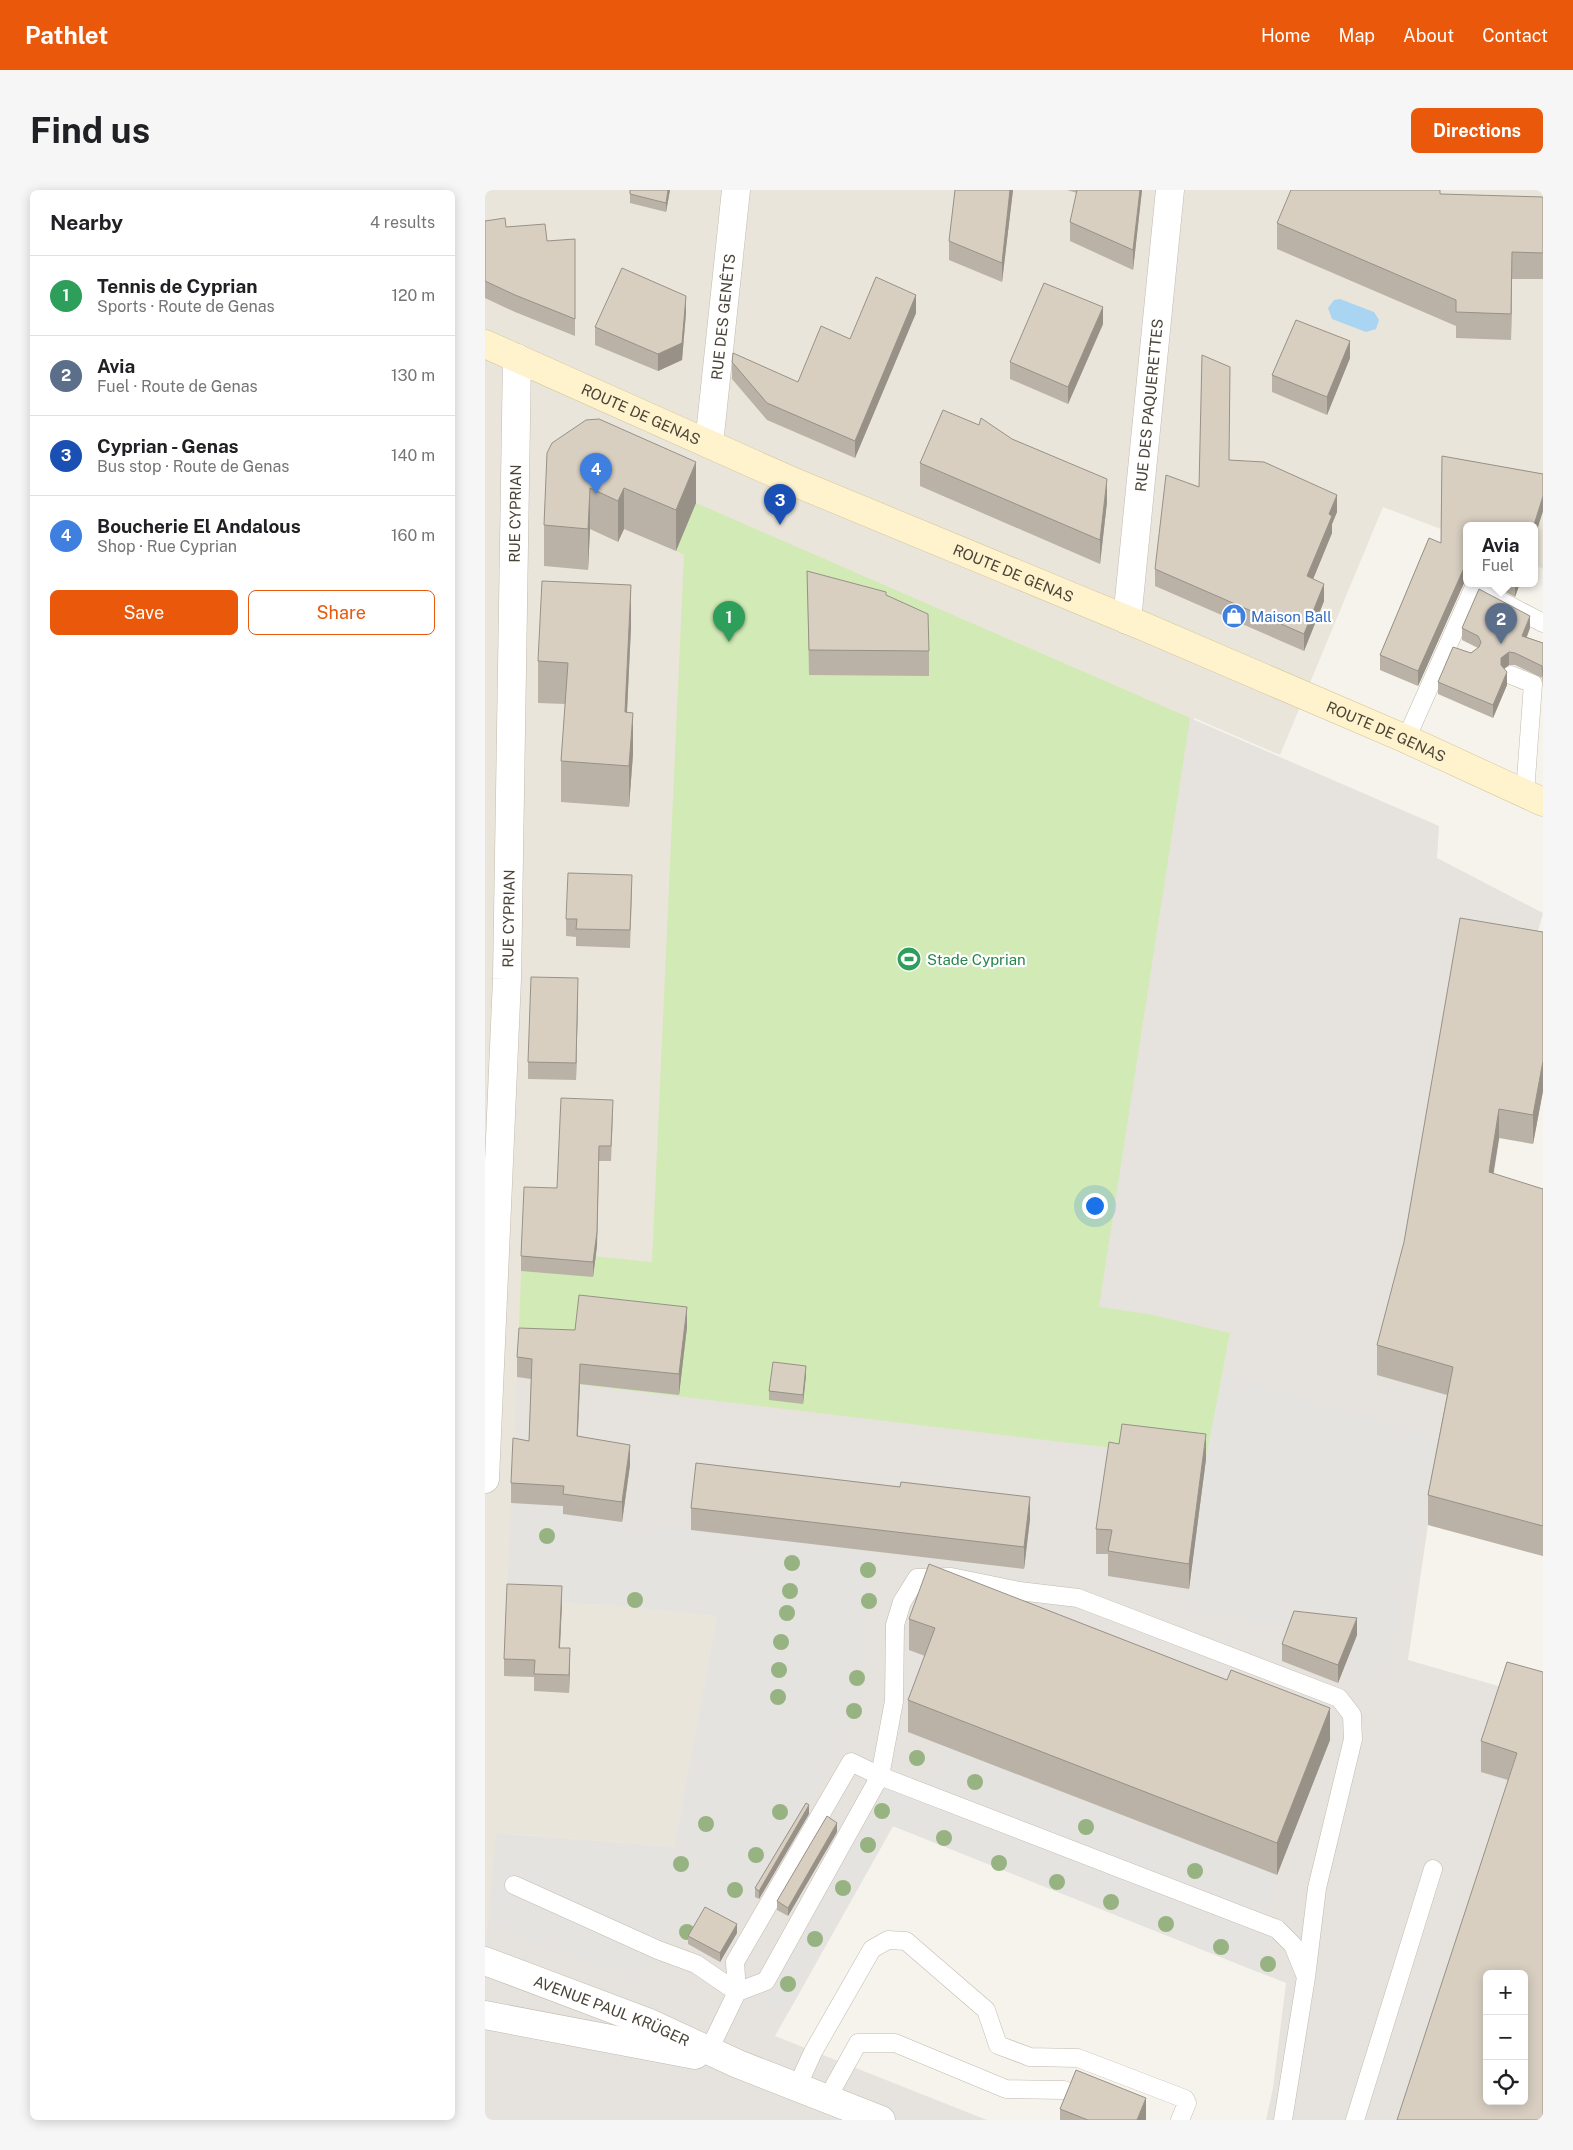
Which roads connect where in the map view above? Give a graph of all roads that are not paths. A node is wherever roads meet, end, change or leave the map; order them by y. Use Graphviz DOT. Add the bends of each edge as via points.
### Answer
graph roads {
  1 [pos="736,190"];
  2 [pos="1170,190"];
  3 [pos="485,344"];
  4 [pos="517,358"];
  5 [pos="709,444"];
  6 [pos="1127,620"];
  7 [pos="1543,623"];
  8 [pos="1511,675"];
  9 [pos="1406,738"];
  10 [pos="1534,797"];
  11 [pos="486,1451"];
  12 [pos="485,1479"];
  13 [pos="880,1776"];
  14 [pos="1433,1869"];
  15 [pos="514,1885"];
  16 [pos="485,1961"];
  17 [pos="1306,1977"];
  18 [pos="737,1992"];
  19 [pos="485,2015"];
  20 [pos="709,2050"];
  21 [pos="738,2064"];
  22 [pos="797,2087"];
  23 [pos="827,2099"];
  24 [pos="1105,2107"];
  25 [pos="881,2120"];
  26 [pos="1180,2120"];
  27 [pos="1283,2120"];
  28 [pos="1355,2120"];
  1 -- 5 [label="street, RUE DES GENÊTS"];
  2 -- 6 [label="street, RUE DES PAQUERETTES"];
  3 -- 4 [label="main road, ROUTE DE GENAS"];
  4 -- 5 [label="main road, ROUTE DE GENAS"];
  4 -- 11 [label="street, RUE CYPRIAN" via="507,979"];
  5 -- 6 [label="main road, ROUTE DE GENAS"];
  6 -- 9 [label="main road, ROUTE DE GENAS"];
  7 -- 9 [label="lane" via="1474,587 1455,648"];
  8 -- 10 [label="lane" via="1533,684"];
  9 -- 10 [label="main road, ROUTE DE GENAS"];
  11 -- 12 [label="street, RUE CYPRIAN"];
  13 -- 17 [label="lane" via="1277,1929 1293,1945"];
  13 -- 17 [label="lane" via="895,1701 895,1625 903,1602 917,1578 951,1577 1019,1591 1078,1598 1339,1698 1352,1715 1353,1739 1317,1888"];
  13 -- 18 [label="lane" via="766,1981"];
  13 -- 18 [label="lane" via="851,1762 735,1962"];
  14 -- 28 [label="lane"];
  15 -- 18 [label="lane" via="696,1964"];
  16 -- 20 [label="street, AVENUE PAUL KRÜGER" via="647,2022"];
  17 -- 27 [label="lane"];
  18 -- 20 [label="lane"];
  19 -- 21 [label="street, AVENUE PAUL KRÜGER"];
  20 -- 21 [label="street, AVENUE PAUL KRÜGER"];
  21 -- 22 [label="street, AVENUE PAUL KRÜGER"];
  22 -- 23 [label="street, AVENUE PAUL KRÜGER"];
  22 -- 26 [label="lane" via="813,2052 872,1949 888,1940 905,1941 986,2010 998,2045 1030,2057 1078,2058 1185,2099 1187,2103"];
  23 -- 24 [label="lane" via="858,2042 895,2043 1006,2089 1064,2090"];
  23 -- 25 [label="street, AVENUE PAUL KRÜGER"];
}
